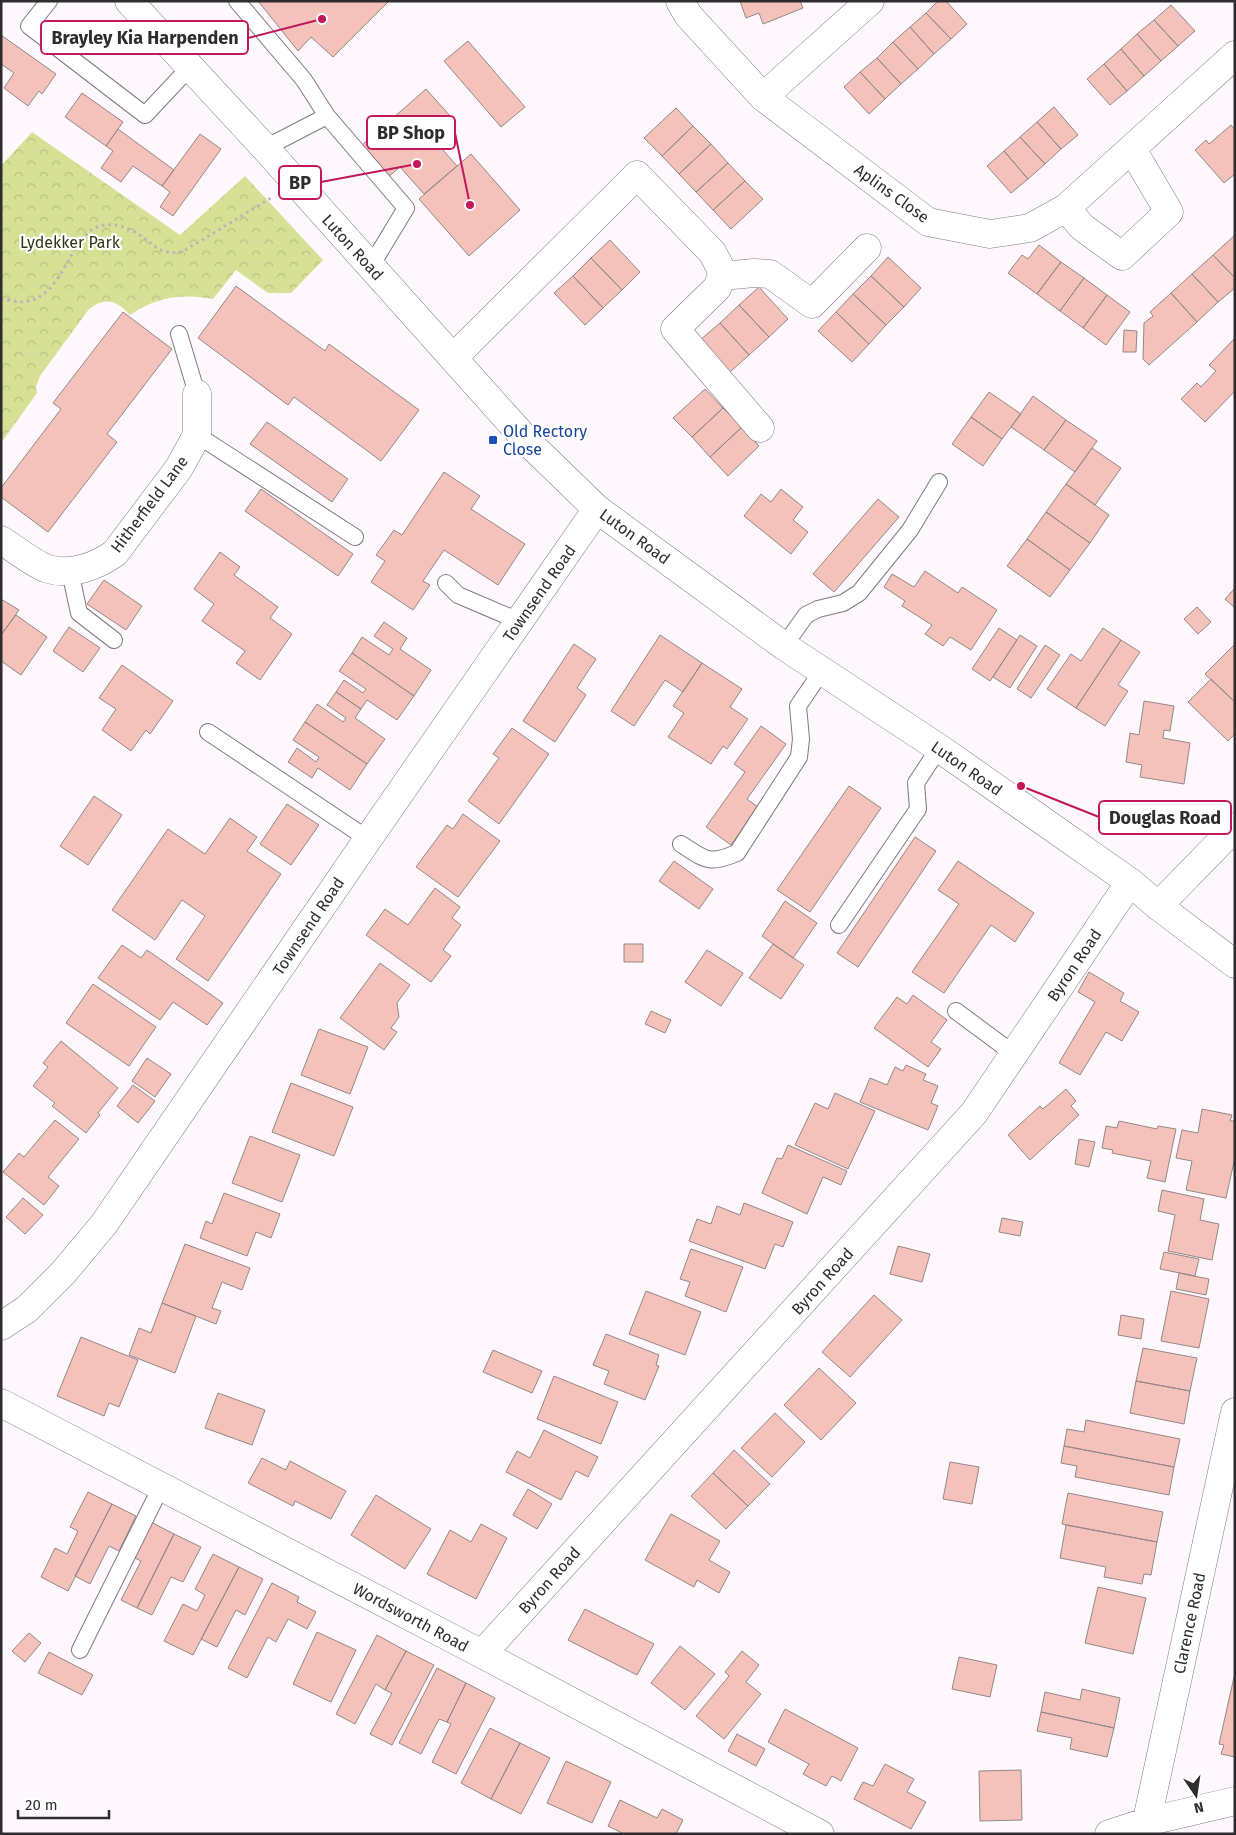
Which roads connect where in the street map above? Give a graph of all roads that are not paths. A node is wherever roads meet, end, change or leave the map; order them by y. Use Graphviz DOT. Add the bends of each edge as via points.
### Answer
graph roads {
  1 [pos="49,1"];
  2 [pos="129,1"];
  3 [pos="237,1"];
  4 [pos="680,1"];
  5 [pos="870,1"];
  6 [pos="1235,55"];
  7 [pos="190,67"];
  8 [pos="763,97"];
  9 [pos="327,116"];
  10 [pos="265,148"];
  11 [pos="1132,149"];
  12 [pos="1066,208"];
  13 [pos="867,248"];
  14 [pos="370,266"];
  15 [pos="722,276"];
  16 [pos="179,334"];
  17 [pos="453,358"];
  18 [pos="197,394"];
  19 [pos="760,428"];
  20 [pos="197,436"];
  21 [pos="939,482"];
  22 [pos="597,509"];
  23 [pos="355,537"];
  24 [pos="1,540"];
  25 [pos="70,570"];
  26 [pos="446,584"];
  27 [pos="519,622"];
  28 [pos="114,640"];
  29 [pos="784,646"];
  30 [pos="822,671"];
  31 [pos="208,732"];
  32 [pos="939,748"];
  33 [pos="1235,827"];
  34 [pos="368,839"];
  35 [pos="681,844"];
  36 [pos="1130,882"];
  37 [pos="1158,906"];
  38 [pos="839,925"];
  39 [pos="1235,964"];
  40 [pos="956,1011"];
  41 [pos="1014,1054"];
  42 [pos="1,1326"];
  43 [pos="1,1403"];
  44 [pos="1235,1412"];
  45 [pos="161,1487"];
  46 [pos="80,1650"];
  47 [pos="482,1654"];
  48 [pos="1235,1801"];
  49 [pos="1145,1828"];
  50 [pos="820,1834"];
  51 [pos="1109,1834"];
  1 -- 7 [label="lane" via="29,26 145,115"];
  2 -- 7 [label="street, Luton Road"];
  3 -- 9 [label="lane" via="304,80"];
  4 -- 8 [label="street, Aplins Close" via="688,15"];
  5 -- 8 [label="street"];
  6 -- 11 [label="street, Aplins Close"];
  7 -- 10 [label="street, Luton Road"];
  8 -- 12 [label="street, Aplins Close" via="928,222 990,234 1030,228"];
  9 -- 10 [label="lane"];
  9 -- 14 [label="lane" via="406,208"];
  10 -- 14 [label="street, Luton Road"];
  11 -- 12 [label="street, Aplins Close"];
  11 -- 12 [label="street" via="1169,212 1122,256 1082,227"];
  13 -- 15 [label="street" via="812,304 770,274"];
  14 -- 17 [label="street, Luton Road"];
  15 -- 17 [label="street" via="712,252 637,175"];
  15 -- 19 [label="street" via="717,288 675,329"];
  16 -- 18 [label="lane"];
  17 -- 22 [label="street, Luton Road" via="530,444"];
  18 -- 20 [label="street, Hitherfield Lane"];
  20 -- 23 [label="lane"];
  20 -- 25 [label="street, Hitherfield Lane" via="179,468 115,553 104,561"];
  21 -- 29 [label="lane" via="910,530 859,593 844,603 818,608 806,615"];
  22 -- 27 [label="street, Townsend Road"];
  22 -- 29 [label="street, Luton Road"];
  24 -- 25 [label="street, Hitherfield Lane" via="46,568"];
  25 -- 28 [label="lane" via="79,612"];
  26 -- 27 [label="lane" via="458,595"];
  27 -- 34 [label="street, Townsend Road"];
  29 -- 30 [label="street, Luton Road"];
  30 -- 32 [label="street, Luton Road"];
  30 -- 35 [label="lane" via="798,706 799,757 737,853 720,860 707,860"];
  31 -- 34 [label="lane"];
  32 -- 36 [label="street, Luton Road"];
  32 -- 38 [label="lane" via="916,783 918,809"];
  33 -- 37 [label="street"];
  34 -- 42 [label="street, Townsend Road" via="104,1224 27,1309"];
  36 -- 37 [label="street, Luton Road"];
  36 -- 41 [label="street, Byron Road"];
  37 -- 39 [label="street, Luton Road"];
  40 -- 41 [label="lane"];
  41 -- 47 [label="street, Byron Road" via="974,1113"];
  43 -- 45 [label="street, Wordsworth Road"];
  44 -- 49 [label="street, Clarence Road"];
  45 -- 46 [label="lane"];
  45 -- 47 [label="street, Wordsworth Road"];
  47 -- 50 [label="street, Wordsworth Road"];
  48 -- 49 [label="street"];
  49 -- 51 [label="street"];
}
